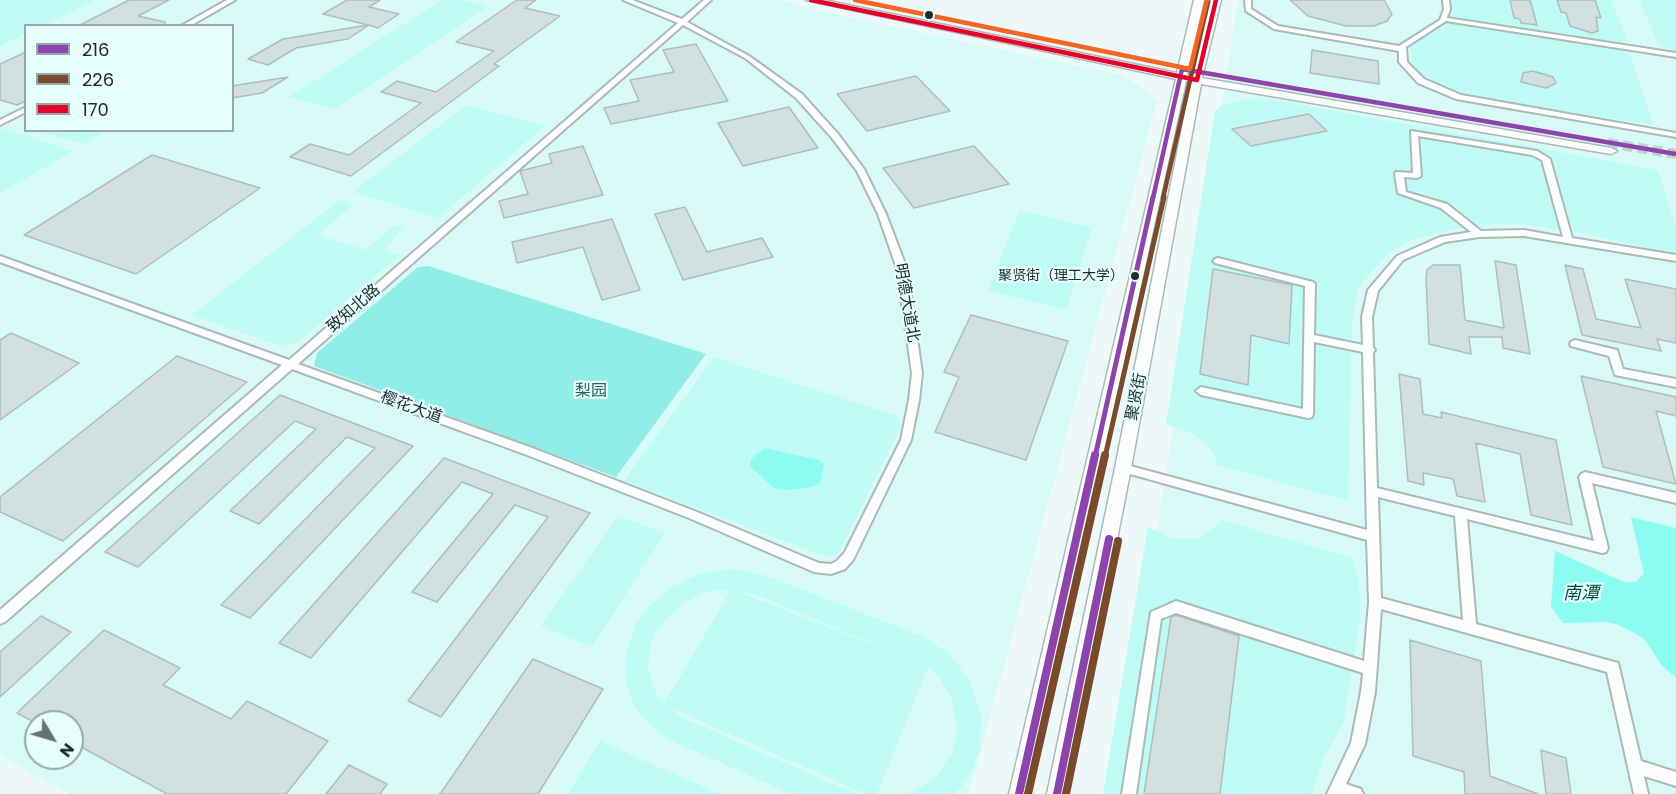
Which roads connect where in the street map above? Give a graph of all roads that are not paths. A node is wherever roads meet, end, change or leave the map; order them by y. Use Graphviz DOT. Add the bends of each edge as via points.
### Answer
graph roads {
  1 [pos="232,0"];
  2 [pos="626,0"];
  3 [pos="708,0"];
  4 [pos="810,0"];
  5 [pos="835,0"];
  6 [pos="1199,0"];
  7 [pos="1216,0"];
  8 [pos="1248,0"];
  9 [pos="1446,0"];
  10 [pos="1444,19"];
  11 [pos="682,22"];
  12 [pos="188,24"];
  13 [pos="1402,49"];
  14 [pos="1676,55"];
  15 [pos="1190,74"];
  16 [pos="24,110"];
  17 [pos="0,123"];
  18 [pos="1676,135"];
  19 [pos="1610,147"];
  20 [pos="1479,234"];
  21 [pos="1569,239"];
  22 [pos="1676,258"];
  23 [pos="0,259"];
  24 [pos="1218,261"];
  25 [pos="1309,337"];
  26 [pos="1575,344"];
  27 [pos="1370,350"];
  28 [pos="290,364"];
  29 [pos="1676,383"];
  30 [pos="1201,391"];
  31 [pos="1123,468"];
  32 [pos="1372,490"];
  33 [pos="1676,498"];
  34 [pos="1461,513"];
  35 [pos="1373,537"];
  36 [pos="818,568"];
  37 [pos="1374,602"];
  38 [pos="0,618"];
  39 [pos="1470,628"];
  40 [pos="1370,669"];
  41 [pos="1635,766"];
  42 [pos="1676,779"];
  43 [pos="1336,791"];
  44 [pos="1019,794"];
  45 [pos="1057,794"];
  46 [pos="1129,794"];
  47 [pos="1356,794"];
  48 [pos="1641,794"];
  1 -- 12 [label="street"];
  2 -- 11 [label="street, 明德大道北"];
  3 -- 11 [label="street, 致知北路"];
  4 -- 15 [label="main road"];
  5 -- 15 [label="main road"];
  6 -- 15 [label="main road, 聚贤街"];
  7 -- 15 [label="main road, 聚贤街"];
  8 -- 13 [label="street" via="1248,10 1276,28"];
  9 -- 10 [label="street"];
  10 -- 13 [label="street"];
  10 -- 14 [label="street"];
  11 -- 28 [label="street, 致知北路"];
  11 -- 36 [label="street, 明德大道北" via="747,57 813,109 869,184 902,269 917,373 906,440 849,556 841,566"];
  13 -- 18 [label="street" via="1403,62 1421,81 1459,97"];
  15 -- 19 [label="main road"];
  15 -- 31 [label="main road, 聚贤街"];
  15 -- 44 [label="main road, 聚贤街"];
  16 -- 17 [label="street"];
  20 -- 21 [label="street" via="1524,233"];
  20 -- 21 [label="street" via="1444,206 1402,193 1399,174 1417,176 1414,133 1534,153 1546,159"];
  20 -- 27 [label="street" via="1443,239 1400,258 1373,290 1367,317"];
  21 -- 22 [label="street"];
  23 -- 28 [label="street, 樱花大道"];
  24 -- 25 [label="street" via="1310,284"];
  25 -- 27 [label="street"];
  25 -- 30 [label="street" via="1308,414"];
  26 -- 29 [label="street" via="1613,353 1619,372"];
  27 -- 32 [label="street"];
  28 -- 36 [label="street, 樱花大道" via="531,452"];
  28 -- 38 [label="street, 致知北路"];
  31 -- 35 [label="street"];
  31 -- 45 [label="main road, 聚贤街"];
  32 -- 34 [label="street"];
  32 -- 35 [label="street"];
  33 -- 34 [label="street" via="1585,477 1602,548"];
  34 -- 39 [label="street"];
  35 -- 37 [label="street"];
  37 -- 39 [label="street"];
  37 -- 40 [label="street"];
  39 -- 41 [label="street" via="1612,667"];
  40 -- 43 [label="street" via="1358,744"];
  40 -- 46 [label="street" via="1176,607 1155,616"];
  41 -- 42 [label="street"];
  41 -- 48 [label="street"];
  43 -- 47 [label="street"];
}
